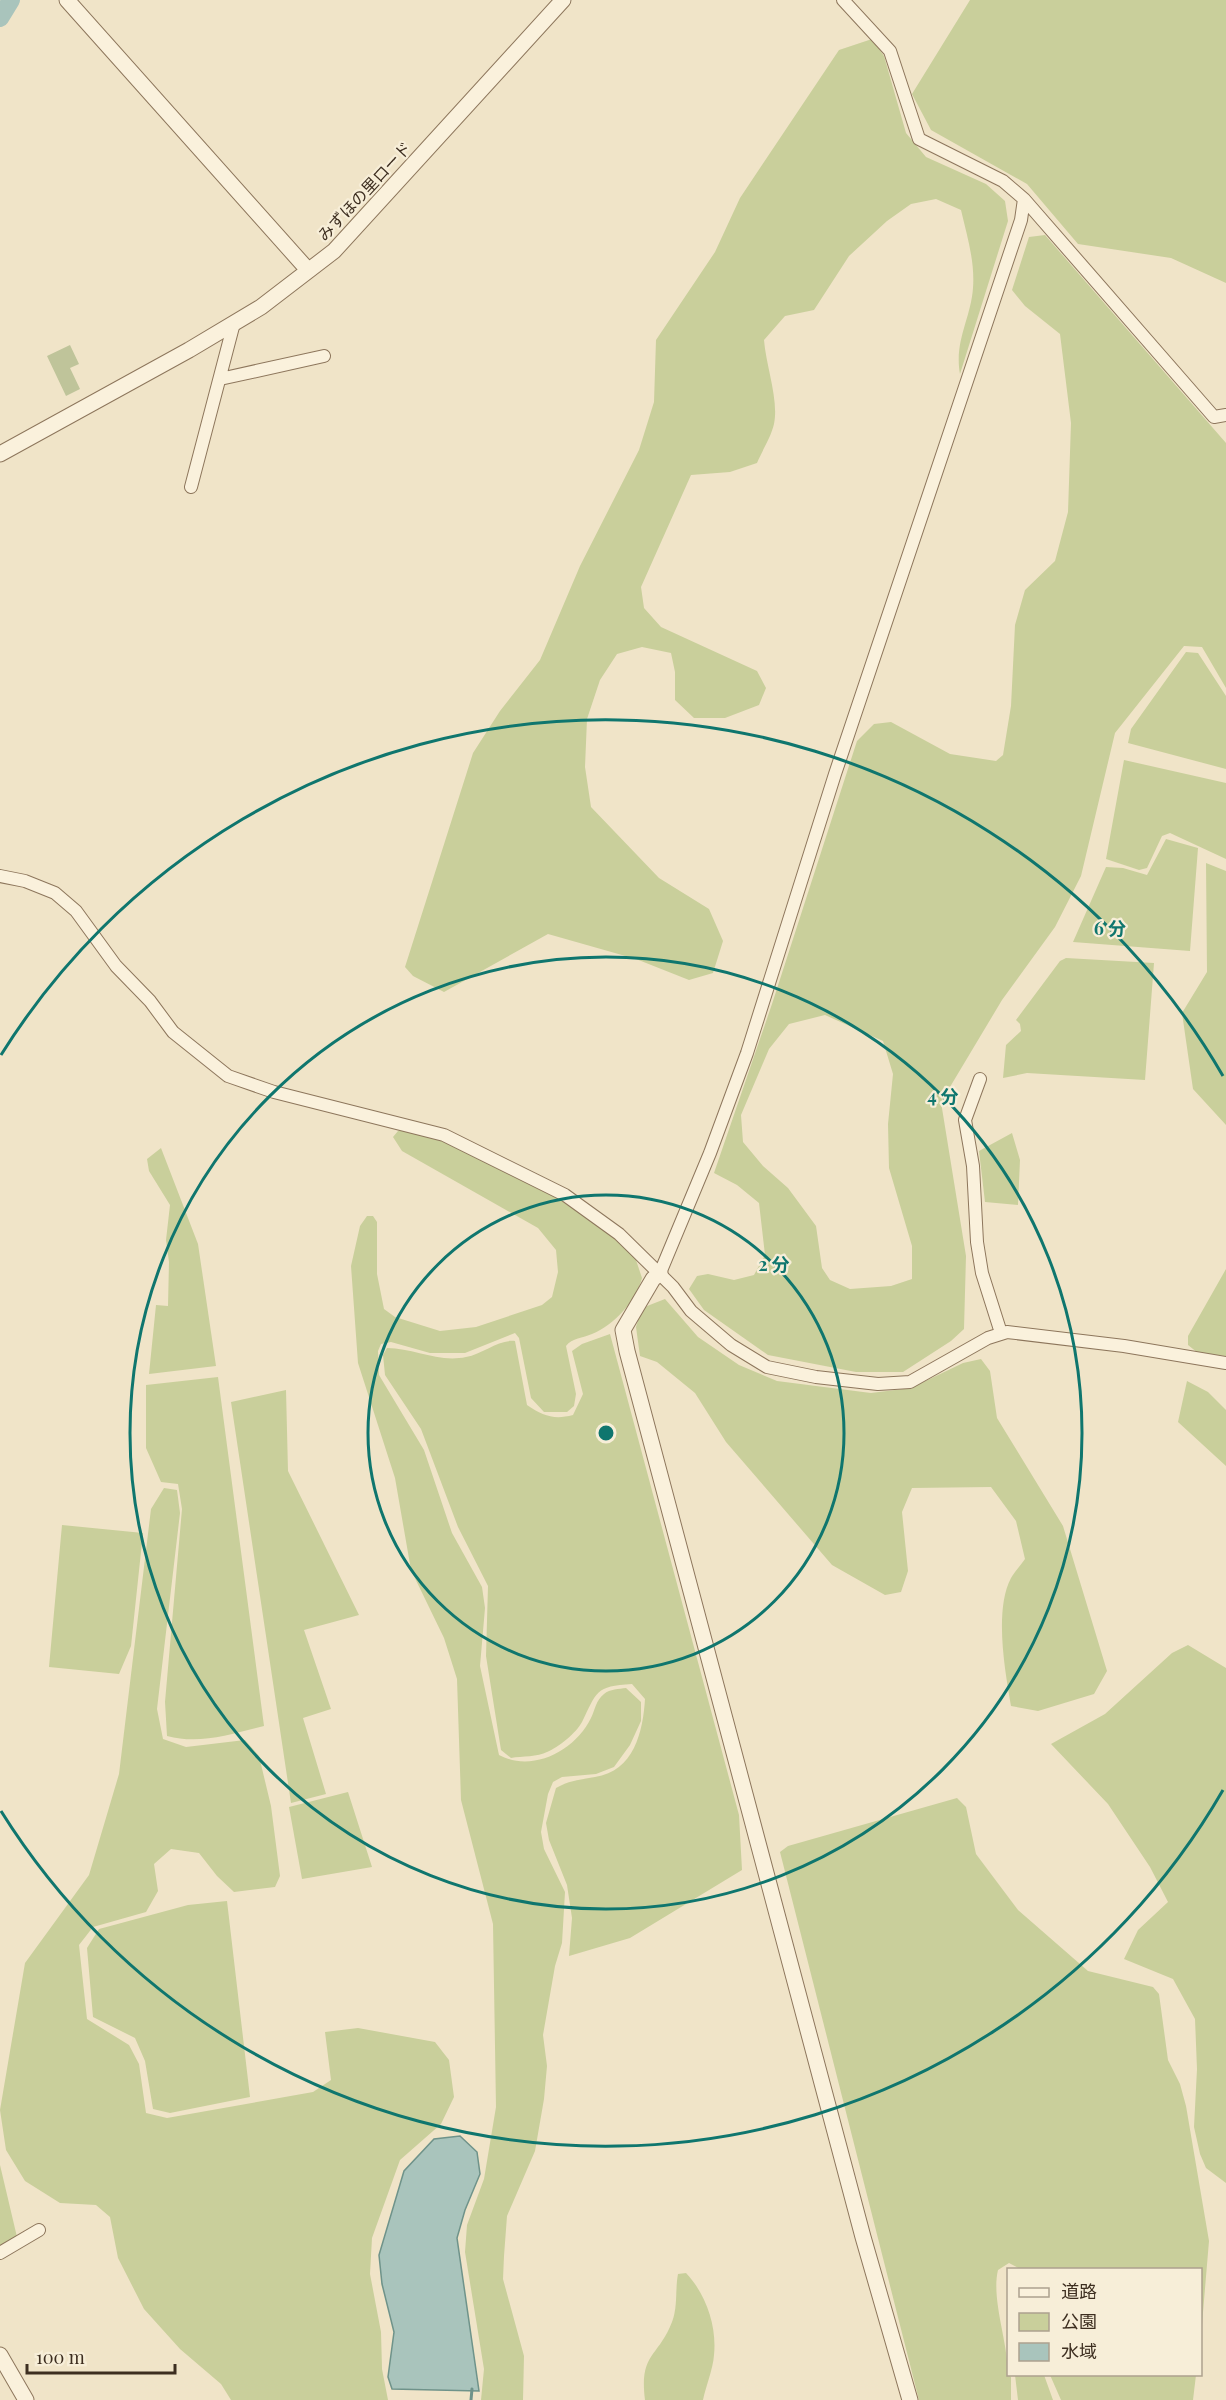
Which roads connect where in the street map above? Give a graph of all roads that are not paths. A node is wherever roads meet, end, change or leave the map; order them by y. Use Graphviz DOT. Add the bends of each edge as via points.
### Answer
graph roads {
  1 [pos="67,0"];
  2 [pos="563,0"];
  3 [pos="843,0"];
  4 [pos="1024,199"];
  5 [pos="308,270"];
  6 [pos="234,323"];
  7 [pos="324,357"];
  8 [pos="220,378"];
  9 [pos="1226,415"];
  10 [pos="0,454"];
  11 [pos="191,487"];
  12 [pos="0,876"];
  13 [pos="980,1079"];
  14 [pos="660,1273"];
  15 [pos="1001,1334"];
  16 [pos="1226,1363"];
  17 [pos="39,2230"];
  18 [pos="0,2253"];
  19 [pos="0,2355"];
  20 [pos="26,2400"];
  21 [pos="910,2400"];
  1 -- 5 [label="street"];
  2 -- 5 [label="street, みずほの里ロード" via="342,242"];
  3 -- 4 [label="street" via="890,51 919,139 1003,181"];
  4 -- 9 [label="street" via="1214,417"];
  4 -- 14 [label="street" via="1013,243 835,774 747,1053"];
  5 -- 6 [label="street, みずほの里ロード"];
  6 -- 8 [label="street"];
  6 -- 10 [label="street, みずほの里ロード"];
  7 -- 8 [label="street"];
  8 -- 11 [label="street"];
  12 -- 14 [label="street" via="24,880 55,893 75,911 173,1032 228,1076 274,1092 444,1135 565,1195 598,1216"];
  13 -- 15 [label="street" via="965,1120 973,1166 980,1263"];
  14 -- 15 [label="street" via="691,1311 731,1345 767,1367 816,1377 878,1384 910,1382"];
  14 -- 21 [label="street" via="623,1330 627,1351"];
  15 -- 16 [label="street" via="1124,1346"];
  17 -- 18 [label="street"];
  19 -- 20 [label="street"];
}
